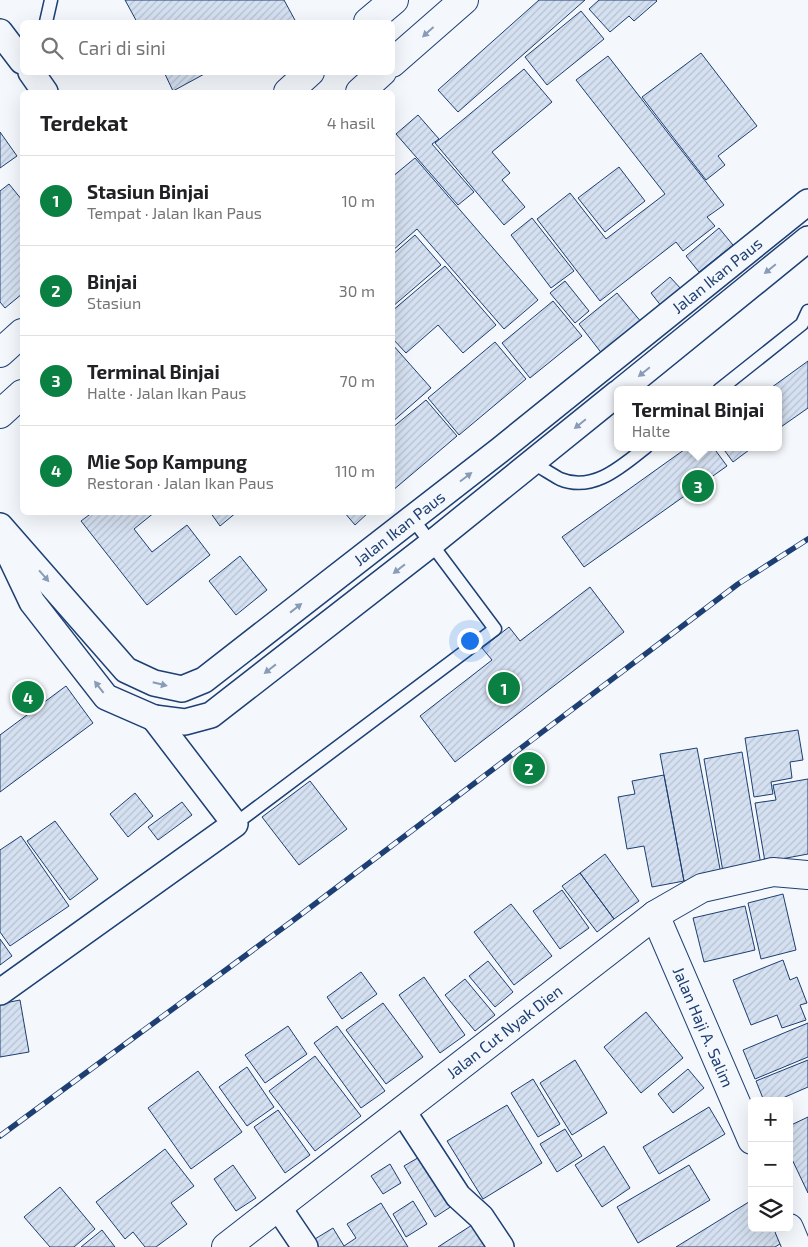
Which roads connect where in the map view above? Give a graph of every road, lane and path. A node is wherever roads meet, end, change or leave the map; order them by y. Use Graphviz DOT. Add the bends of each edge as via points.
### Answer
graph roads {
  1 [pos="51,0"];
  2 [pos="394,0"];
  3 [pos="464,0"];
  4 [pos="46,20"];
  5 [pos="370,20"];
  6 [pos="0,32"];
  7 [pos="20,57"];
  8 [pos="395,60"];
  9 [pos="307,75"];
  10 [pos="379,75"];
  11 [pos="290,90"];
  12 [pos="362,90"];
  13 [pos="808,202"];
  14 [pos="808,238"];
  15 [pos="808,311"];
  16 [pos="667,316"];
  17 [pos="20,335"];
  18 [pos="686,337"];
  19 [pos="0,353"];
  20 [pos="627,386"];
  21 [pos="723,386"];
  22 [pos="20,396"];
  23 [pos="614,396"];
  24 [pos="0,414"];
  25 [pos="641,451"];
  26 [pos="533,463"];
  27 [pos="412,518"];
  28 [pos="0,526"];
  29 [pos="0,533"];
  30 [pos="431,544"];
  31 [pos="154,718"];
  32 [pos="235,824"];
  33 [pos="808,875"];
  34 [pos="655,915"];
  35 [pos="0,992"];
  36 [pos="402,1110"];
  37 [pos="748,1131"];
  38 [pos="278,1207"];
  39 [pos="791,1232"];
  40 [pos="226,1247"];
  41 [pos="304,1247"];
  42 [pos="501,1247"];
  43 [pos="797,1247"];
  1 -- 4 [label="lane"];
  2 -- 5 [label="street"];
  3 -- 8 [label="street, one-way"];
  6 -- 7 [label="street"];
  9 -- 11 [label="street"];
  10 -- 12 [label="street"];
  13 -- 16 [label="street, Jalan Ikan Paus"];
  14 -- 18 [label="street, Jalan Ikan Paus, one-way"];
  15 -- 21 [label="lane" via="802,324"];
  16 -- 18 [label="street"];
  27 -- 16 [label="street, Jalan Ikan Paus, one-way"];
  17 -- 19 [label="street"];
  18 -- 20 [label="street, Jalan Ikan Paus, one-way"];
  22 -- 24 [label="street"];
  23 -- 26 [label="street, Jalan Ikan Paus, one-way"];
  25 -- 26 [label="lane" via="611,475 584,483 562,480"];
  26 -- 30 [label="street, Jalan Ikan Paus"];
  28 -- 27 [label="street, Jalan Ikan Paus, one-way" via="126,670 154,684 182,689 204,680"];
  27 -- 30 [label="lane"];
  31 -- 29 [label="street, Jalan Ikan Paus, one-way" via="106,697 32,602"];
  30 -- 31 [label="street, Jalan Ikan Paus, one-way" via="211,715 185,722"];
  30 -- 32 [label="lane" via="496,629"];
  31 -- 32 [label="street"];
  32 -- 35 [label="street"];
  33 -- 34 [label="street, Jalan Cut Nyak Dien" via="773,872 702,888"];
  34 -- 36 [label="street, Jalan Cut Nyak Dien"];
  34 -- 37 [label="street, Jalan Haji A. Salim"];
  36 -- 38 [label="street, Jalan Cut Nyak Dien"];
  36 -- 42 [label="street" via="458,1196 481,1217"];
  38 -- 40 [label="street, Jalan Cut Nyak Dien"];
  38 -- 41 [label="street"];
  39 -- 43 [label="street"];
}
